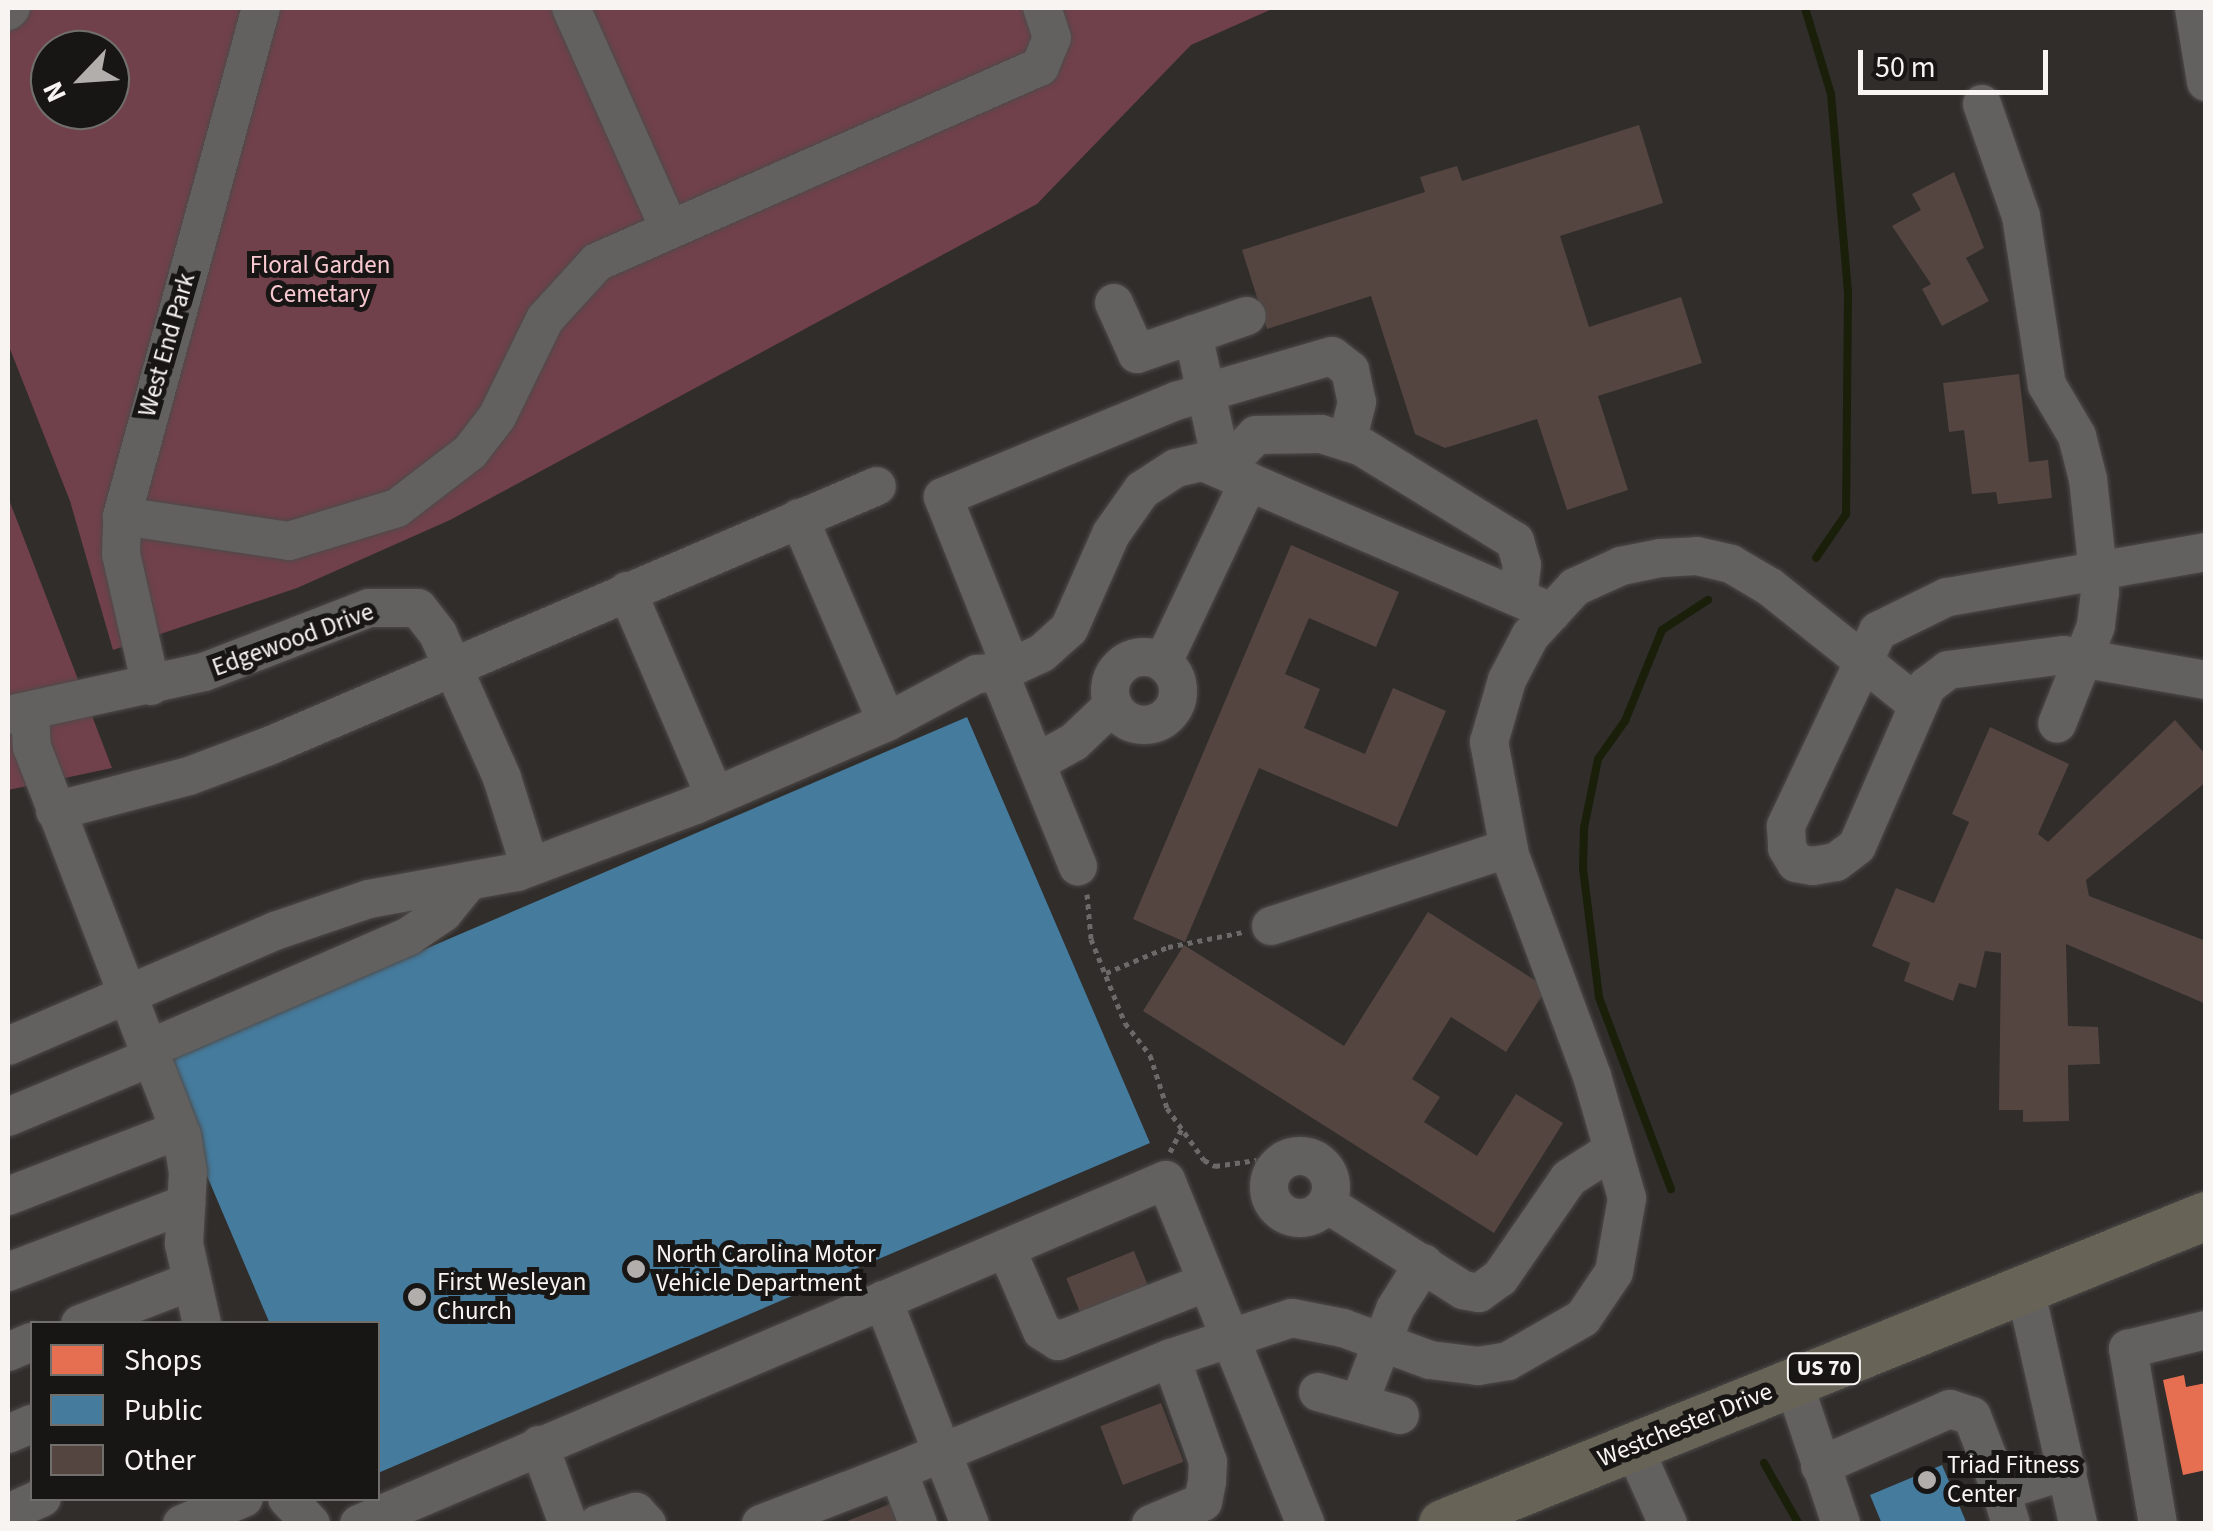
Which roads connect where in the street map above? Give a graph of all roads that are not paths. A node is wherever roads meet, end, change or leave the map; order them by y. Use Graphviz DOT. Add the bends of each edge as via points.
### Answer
graph roads {
  1 [pos="261,8"];
  2 [pos="570,8"];
  3 [pos="1042,8"];
  4 [pos="2194,8"];
  5 [pos="2206,82"];
  6 [pos="1982,104"];
  7 [pos="668,228"];
  8 [pos="1114,303"];
  9 [pos="1247,316"];
  10 [pos="1193,334"];
  11 [pos="1208,391"];
  12 [pos="1346,442"];
  13 [pos="1236,476"];
  14 [pos="877,486"];
  15 [pos="122,516"];
  16 [pos="799,518"];
  17 [pos="2206,552"];
  18 [pos="2095,569"];
  19 [pos="627,590"];
  20 [pos="1518,596"];
  21 [pos="1552,612"];
  22 [pos="1862,658"];
  23 [pos="2085,658"];
  24 [pos="1163,662"];
  25 [pos="452,666"];
  26 [pos="1005,670"];
  27 [pos="2206,680"];
  28 [pos="152,686"];
  29 [pos="1113,705"];
  30 [pos="1918,705"];
  31 [pos="19,714"];
  32 [pos="887,722"];
  33 [pos="2057,724"];
  34 [pos="1036,763"];
  35 [pos="715,796"];
  36 [pos="56,811"];
  37 [pos="1509,848"];
  38 [pos="530,867"];
  39 [pos="1078,868"];
  40 [pos="469,881"];
  41 [pos="1271,926"];
  42 [pos="125,995"];
  43 [pos="8,1046"];
  44 [pos="148,1054"];
  45 [pos="8,1117"];
  46 [pos="179,1130"];
  47 [pos="1613,1150"];
  48 [pos="1274,1168"];
  49 [pos="8,1196"];
  50 [pos="186,1204"];
  51 [pos="2206,1216"];
  52 [pos="1006,1248"];
  53 [pos="1424,1264"];
  54 [pos="8,1272"];
  55 [pos="192,1281"];
  56 [pos="1207,1282"];
  57 [pos="2025,1288"];
  58 [pos="883,1300"];
  59 [pos="88,1321"];
  60 [pos="201,1321"];
  61 [pos="2206,1330"];
  62 [pos="1230,1338"];
  63 [pos="1380,1344"];
  64 [pos="1170,1358"];
  65 [pos="1793,1381"];
  66 [pos="1318,1392"];
  67 [pos="1359,1403"];
  68 [pos="1400,1415"];
  69 [pos="539,1446"];
  70 [pos="1633,1446"];
  71 [pos="941,1453"];
  72 [pos="1820,1466"];
  73 [pos="2068,1470"];
  74 [pos="898,1471"];
  75 [pos="35,1501"];
  76 [pos="237,1501"];
  77 [pos="290,1501"];
  78 [pos="2006,1507"];
  79 [pos="8,1512"];
  80 [pos="642,1518"];
  81 [pos="182,1524"];
  82 [pos="311,1524"];
  83 [pos="359,1524"];
  84 [pos="568,1524"];
  85 [pos="598,1524"];
  86 [pos="761,1524"];
  87 [pos="918,1524"];
  88 [pos="970,1524"];
  89 [pos="1152,1524"];
  90 [pos="1306,1524"];
  91 [pos="1443,1524"];
  92 [pos="1668,1524"];
  93 [pos="1841,1524"];
  94 [pos="2078,1524"];
  95 [pos="2158,1524"];
  1 -- 15 [label="street, West End Park"];
  2 -- 7 [label="street"];
  3 -- 7 [label="street" via="1052,38 1040,67"];
  4 -- 5 [label="street"];
  6 -- 18 [label="street" via="2021,216 2047,385 2076,436 2088,480"];
  7 -- 15 [label="street" via="598,262 569,288 470,452 397,508 289,541"];
  8 -- 10 [label="street" via="1137,354"];
  9 -- 10 [label="street"];
  10 -- 11 [label="street"];
  11 -- 12 [label="street" via="1343,358 1357,402"];
  11 -- 13 [label="street"];
  11 -- 26 [label="street" via="943,496"];
  12 -- 13 [label="street" via="1321,434 1256,434"];
  12 -- 20 [label="street" via="1515,541 1522,565"];
  13 -- 20 [label="street"];
  13 -- 24 [label="street"];
  13 -- 26 [label="street" via="1203,462 1176,468 1142,490 1111,534 1069,629 1042,653"];
  14 -- 16 [label="street"];
  15 -- 28 [label="street, West End Park" via="121,554"];
  16 -- 19 [label="street"];
  16 -- 32 [label="street"];
  17 -- 18 [label="street"];
  18 -- 22 [label="street" via="1948,597 1878,630"];
  18 -- 23 [label="street" via="2096,626"];
  19 -- 25 [label="street"];
  19 -- 35 [label="street"];
  20 -- 21 [label="street"];
  21 -- 22 [label="street" via="1575,587 1621,566 1697,556 1731,564 1770,587"];
  21 -- 37 [label="street" via="1530,636 1507,680 1489,742"];
  22 -- 30 [label="street"];
  22 -- 30 [label="street" via="1786,826 1786,848 1796,862 1836,862 1857,846"];
  23 -- 27 [label="street"];
  23 -- 30 [label="street" via="2038,655 1948,670 1927,686"];
  23 -- 33 [label="street"];
  24 -- 29 [label="street" via="1142,656 1122,664 1110,684"];
  24 -- 29 [label="street" via="1177,680 1171,712 1140,725"];
  25 -- 28 [label="street, Edgewood Drive" via="418,608 395,604"];
  25 -- 36 [label="street" via="189,776"];
  25 -- 38 [label="street, Edgewood Drive" via="502,778"];
  26 -- 32 [label="street" via="977,674"];
  26 -- 34 [label="street"];
  28 -- 31 [label="street, Edgewood Drive"];
  29 -- 34 [label="street" via="1074,742"];
  31 -- 36 [label="street"];
  32 -- 35 [label="street"];
  34 -- 39 [label="street"];
  35 -- 38 [label="street"];
  36 -- 42 [label="street"];
  37 -- 41 [label="street"];
  37 -- 47 [label="street"];
  38 -- 40 [label="street"];
  40 -- 42 [label="street" via="369,899"];
  40 -- 44 [label="street" via="443,913 408,936"];
  42 -- 43 [label="street"];
  42 -- 44 [label="street"];
  44 -- 45 [label="street"];
  44 -- 46 [label="street"];
  46 -- 49 [label="street"];
  46 -- 50 [label="street" via="188,1172"];
  47 -- 53 [label="street" via="1569,1178 1488,1289 1463,1290"];
  47 -- 63 [label="street" via="1627,1198 1624,1234 1614,1272 1583,1318 1522,1355 1478,1366"];
  48 -- 53 [label="street" via="1268,1188 1283,1214 1302,1219 1327,1204"];
  50 -- 54 [label="street"];
  50 -- 55 [label="street"];
  51 -- 57 [label="main road, Westchester Drive / US 70"];
  52 -- 56 [label="street" via="1042,1332 1058,1340"];
  52 -- 56 [label="street" via="1166,1180"];
  52 -- 58 [label="street"];
  53 -- 63 [label="street"];
  55 -- 59 [label="street"];
  55 -- 60 [label="street"];
  56 -- 62 [label="street"];
  57 -- 65 [label="main road, Westchester Drive / US 70"];
  57 -- 73 [label="street"];
  58 -- 69 [label="street"];
  58 -- 71 [label="street"];
  61 -- 95 [label="street" via="2128,1349"];
  62 -- 63 [label="street" via="1292,1318 1344,1328"];
  62 -- 64 [label="street"];
  62 -- 90 [label="street"];
  63 -- 67 [label="street"];
  64 -- 71 [label="street"];
  64 -- 89 [label="street" via="1208,1462 1207,1482 1203,1502"];
  65 -- 70 [label="main road, Westchester Drive / US 70"];
  65 -- 72 [label="street"];
  66 -- 67 [label="street"];
  67 -- 68 [label="street"];
  69 -- 83 [label="street"];
  69 -- 84 [label="street"];
  70 -- 91 [label="main road, Westchester Drive / US 70"];
  70 -- 92 [label="street"];
  71 -- 74 [label="street"];
  71 -- 88 [label="street"];
  72 -- 78 [label="street" via="1950,1409 1972,1416"];
  72 -- 93 [label="street"];
  73 -- 78 [label="street"];
  73 -- 94 [label="street"];
  74 -- 86 [label="street"];
  74 -- 87 [label="street"];
  75 -- 79 [label="street"];
  76 -- 81 [label="street"];
  77 -- 82 [label="street"];
  80 -- 85 [label="street"];
}
